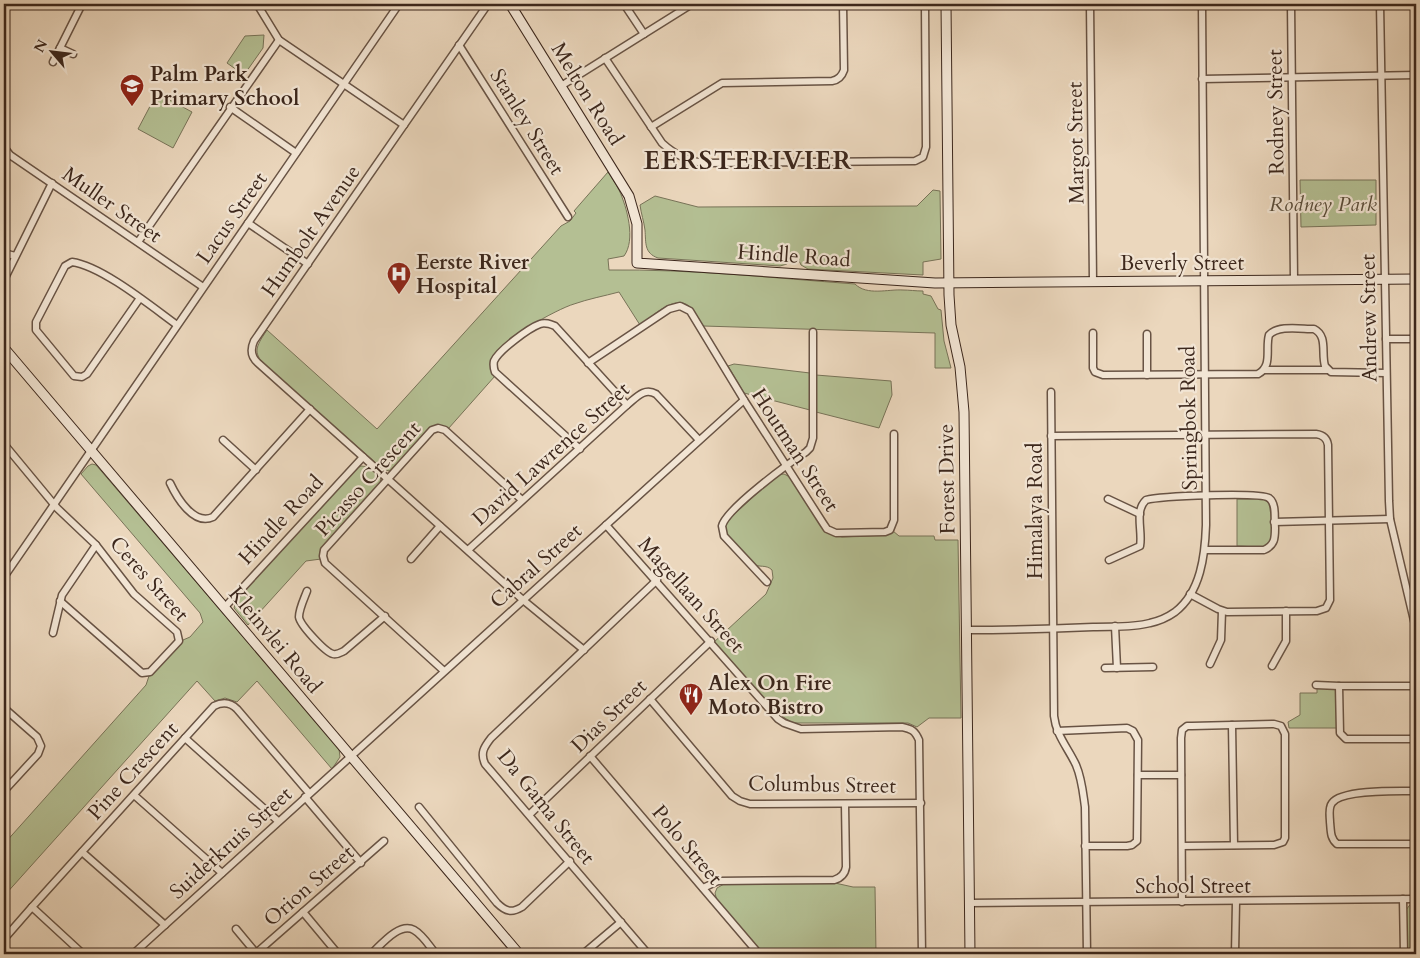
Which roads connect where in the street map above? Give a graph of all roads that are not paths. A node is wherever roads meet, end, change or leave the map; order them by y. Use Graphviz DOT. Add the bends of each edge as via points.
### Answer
graph roads {
  1 [pos="6,4"];
  2 [pos="82,4"];
  3 [pos="257,4"];
  4 [pos="400,4"];
  5 [pos="488,4"];
  6 [pos="510,4"];
  7 [pos="624,4"];
  8 [pos="692,4"];
  9 [pos="843,4"];
  10 [pos="925,4"];
  11 [pos="946,4"];
  12 [pos="1090,4"];
  13 [pos="1202,4"];
  14 [pos="1292,4"];
  15 [pos="1380,4"];
  16 [pos="4,8"];
  17 [pos="644,34"];
  18 [pos="279,40"];
  19 [pos="459,45"];
  20 [pos="60,48"];
  21 [pos="73,54"];
  22 [pos="605,58"];
  23 [pos="53,62"];
  24 [pos="1381,76"];
  25 [pos="1416,76"];
  26 [pos="1292,77"];
  27 [pos="1202,79"];
  28 [pos="344,84"];
  29 [pos="561,86"];
  30 [pos="230,108"];
  31 [pos="404,125"];
  32 [pos="651,127"];
  33 [pos="4,147"];
  34 [pos="296,153"];
  35 [pos="52,183"];
  36 [pos="568,217"];
  37 [pos="248,223"];
  38 [pos="138,242"];
  39 [pos="4,253"];
  40 [pos="15,256"];
  41 [pos="637,263"];
  42 [pos="308,264"];
  43 [pos="1386,279"];
  44 [pos="1416,279"];
  45 [pos="4,280"];
  46 [pos="1204,280"];
  47 [pos="1294,280"];
  48 [pos="1093,281"];
  49 [pos="949,283"];
  50 [pos="203,287"];
  51 [pos="140,298"];
  52 [pos="177,325"];
  53 [pos="813,332"];
  54 [pos="1093,333"];
  55 [pos="1147,334"];
  56 [pos="1386,339"];
  57 [pos="1416,339"];
  58 [pos="4,348"];
  59 [pos="588,363"];
  60 [pos="1264,370"];
  61 [pos="1328,370"];
  62 [pos="1386,373"];
  63 [pos="1147,375"];
  64 [pos="1204,375"];
  65 [pos="1051,392"];
  66 [pos="744,400"];
  67 [pos="627,405"];
  68 [pos="310,409"];
  69 [pos="894,434"];
  70 [pos="1205,435"];
  71 [pos="1051,436"];
  72 [pos="223,440"];
  73 [pos="699,440"];
  74 [pos="4,444"];
  75 [pos="580,449"];
  76 [pos="90,451"];
  77 [pos="363,457"];
  78 [pos="786,466"];
  79 [pos="256,470"];
  80 [pos="388,479"];
  81 [pos="170,483"];
  82 [pos="1206,496"];
  83 [pos="1108,499"];
  84 [pos="522,500"];
  85 [pos="54,504"];
  86 [pos="1140,514"];
  87 [pos="1390,519"];
  88 [pos="1329,521"];
  89 [pos="1274,522"];
  90 [pos="606,525"];
  91 [pos="440,526"];
  92 [pos="96,545"];
  93 [pos="468,550"];
  94 [pos="1205,550"];
  95 [pos="411,559"];
  96 [pos="1109,560"];
  97 [pos="4,576"];
  98 [pos="656,580"];
  99 [pos="767,582"];
  100 [pos="307,591"];
  101 [pos="1190,594"];
  102 [pos="523,600"];
  103 [pos="60,601"];
  104 [pos="224,608"];
  105 [pos="1222,611"];
  106 [pos="1286,611"];
  107 [pos="385,616"];
  108 [pos="1114,626"];
  109 [pos="1052,629"];
  110 [pos="966,630"];
  111 [pos="1416,630"];
  112 [pos="53,633"];
  113 [pos="710,641"];
  114 [pos="584,650"];
  115 [pos="1210,664"];
  116 [pos="1272,666"];
  117 [pos="1153,667"];
  118 [pos="1105,668"];
  119 [pos="1117,668"];
  120 [pos="444,670"];
  121 [pos="1316,685"];
  122 [pos="1340,686"];
  123 [pos="1416,686"];
  124 [pos="650,699"];
  125 [pos="4,708"];
  126 [pos="1232,726"];
  127 [pos="1057,731"];
  128 [pos="185,738"];
  129 [pos="1416,739"];
  130 [pos="350,756"];
  131 [pos="590,756"];
  132 [pos="1138,775"];
  133 [pos="1181,775"];
  134 [pos="4,791"];
  135 [pos="1416,791"];
  136 [pos="134,795"];
  137 [pos="307,795"];
  138 [pos="920,803"];
  139 [pos="845,804"];
  140 [pos="419,807"];
  141 [pos="530,814"];
  142 [pos="278,821"];
  143 [pos="384,841"];
  144 [pos="1416,844"];
  145 [pos="1234,845"];
  146 [pos="1085,846"];
  147 [pos="1182,846"];
  148 [pos="82,852"];
  149 [pos="570,862"];
  150 [pos="361,863"];
  151 [pos="222,873"];
  152 [pos="703,888"];
  153 [pos="1403,899"];
  154 [pos="1416,899"];
  155 [pos="1086,902"];
  156 [pos="1182,902"];
  157 [pos="1236,902"];
  158 [pos="969,903"];
  159 [pos="32,907"];
  160 [pos="303,912"];
  161 [pos="621,922"];
  162 [pos="165,925"];
  163 [pos="236,930"];
  164 [pos="4,939"];
  165 [pos="83,954"];
  166 [pos="133,954"];
  167 [pos="256,954"];
  168 [pos="338,954"];
  169 [pos="370,954"];
  170 [pos="436,954"];
  171 [pos="518,954"];
  172 [pos="583,954"];
  173 [pos="648,954"];
  174 [pos="759,954"];
  175 [pos="922,954"];
  176 [pos="970,954"];
  177 [pos="1087,954"];
  178 [pos="1235,954"];
  179 [pos="1340,954"];
  1 -- 16 [label="street"];
  2 -- 20 [label="street"];
  3 -- 18 [label="street"];
  4 -- 28 [label="street, Lacus Street"];
  5 -- 19 [label="street, Humbolt Avenue"];
  6 -- 29 [label="street, Melton Road"];
  7 -- 17 [label="street"];
  8 -- 17 [label="street"];
  9 -- 32 [label="street" via="844,70 838,80 722,83"];
  10 -- 32 [label="street" via="926,148 918,160 700,162 673,152"];
  11 -- 49 [label="street, Forest Drive"];
  12 -- 48 [label="street, Margot Street"];
  13 -- 27 [label="street, Springbok Road"];
  14 -- 26 [label="street, Rodney Street"];
  15 -- 24 [label="street, Andrew Street"];
  17 -- 22 [label="street"];
  18 -- 28 [label="street"];
  18 -- 30 [label="street"];
  19 -- 31 [label="street, Humbolt Avenue"];
  19 -- 36 [label="street, Stanley Street"];
  20 -- 21 [label="street"];
  20 -- 23 [label="street"];
  22 -- 29 [label="street"];
  22 -- 32 [label="street"];
  24 -- 25 [label="street"];
  24 -- 26 [label="street"];
  24 -- 43 [label="street, Andrew Street"];
  26 -- 27 [label="street"];
  26 -- 47 [label="street, Rodney Street"];
  27 -- 46 [label="street, Springbok Road"];
  28 -- 31 [label="street"];
  28 -- 34 [label="street, Lacus Street"];
  29 -- 41 [label="street, Melton Road" via="629,196 637,224"];
  30 -- 34 [label="street"];
  30 -- 38 [label="street"];
  31 -- 42 [label="street, Humbolt Avenue"];
  33 -- 35 [label="street, Muller Street" via="10,155"];
  34 -- 37 [label="street, Lacus Street"];
  35 -- 38 [label="street, Muller Street"];
  35 -- 40 [label="street"];
  37 -- 42 [label="street"];
  37 -- 50 [label="street, Lacus Street"];
  38 -- 50 [label="street, Muller Street"];
  39 -- 40 [label="street"];
  40 -- 45 [label="street"];
  41 -- 49 [label="street, Hindle Road"];
  42 -- 68 [label="street, Humbolt Avenue" via="254,341 252,352 256,361"];
  43 -- 44 [label="street, Beverly Street"];
  43 -- 47 [label="street, Beverly Street"];
  43 -- 56 [label="street, Andrew Street"];
  46 -- 47 [label="street, Beverly Street"];
  46 -- 48 [label="street, Beverly Street"];
  46 -- 64 [label="street, Springbok Road"];
  48 -- 49 [label="street, Beverly Street"];
  49 -- 110 [label="street, Forest Drive" via="951,325 960,367 964,412"];
  50 -- 52 [label="street, Lacus Street"];
  51 -- 51 [label="street" via="82,377 74,376 36,330 36,322 64,266 69,263 74,262 107,277"];
  51 -- 52 [label="street"];
  52 -- 76 [label="street, Lacus Street"];
  53 -- 78 [label="street" via="812,443 806,452"];
  54 -- 63 [label="street" via="1095,372 1103,375"];
  55 -- 63 [label="street"];
  56 -- 57 [label="street"];
  56 -- 62 [label="street, Andrew Street"];
  58 -- 76 [label="street, Kleinvlei Road"];
  59 -- 66 [label="street, Houtman Street" via="669,309 680,306 690,311"];
  59 -- 67 [label="street"];
  59 -- 75 [label="street" via="555,326 546,323 512,342 495,359 494,365 498,375"];
  60 -- 61 [label="street"];
  60 -- 61 [label="street" via="1268,336 1278,329 1318,331"];
  60 -- 64 [label="street" via="1258,374"];
  61 -- 62 [label="street" via="1336,373"];
  62 -- 87 [label="street, Andrew Street"];
  63 -- 64 [label="street"];
  64 -- 70 [label="street, Springbok Road"];
  65 -- 71 [label="street, Himalaya Road"];
  66 -- 73 [label="street, Cabral Street"];
  66 -- 78 [label="street, Houtman Street"];
  67 -- 73 [label="street, David Lawrence Street" via="644,392 653,392"];
  67 -- 75 [label="street, David Lawrence Street"];
  68 -- 77 [label="street, Humbolt Avenue"];
  68 -- 79 [label="street"];
  69 -- 78 [label="street, Houtman Street" via="894,523 890,530 884,532 836,533 827,529"];
  70 -- 71 [label="street"];
  70 -- 82 [label="street, Springbok Road"];
  70 -- 88 [label="street" via="1324,436 1328,445"];
  71 -- 109 [label="street, Himalaya Road"];
  72 -- 79 [label="street"];
  73 -- 90 [label="street, Cabral Street"];
  74 -- 85 [label="street, Ceres Street"];
  75 -- 84 [label="street, David Lawrence Street"];
  76 -- 85 [label="street, Lacus Street"];
  76 -- 104 [label="street, Kleinvlei Road"];
  77 -- 80 [label="street, Humbolt Avenue"];
  77 -- 104 [label="street, Hindle Road"];
  78 -- 99 [label="street" via="727,516 722,526 724,536"];
  79 -- 81 [label="street" via="216,515 208,519 192,514"];
  80 -- 84 [label="street, Picasso Crescent" via="432,430 438,428 445,430"];
  80 -- 91 [label="street, Humbolt Avenue"];
  80 -- 107 [label="street, Picasso Crescent" via="327,546 324,556 325,563"];
  82 -- 86 [label="street" via="1150,499 1141,505"];
  82 -- 89 [label="street" via="1266,496 1274,504"];
  82 -- 94 [label="street, Springbok Road"];
  83 -- 86 [label="street"];
  84 -- 93 [label="street, David Lawrence Street"];
  85 -- 92 [label="street, Ceres Street"];
  85 -- 97 [label="street, Lacus Street"];
  86 -- 96 [label="street" via="1140,546"];
  87 -- 88 [label="street"];
  87 -- 111 [label="street, Andrew Street"];
  88 -- 89 [label="street"];
  88 -- 106 [label="street" via="1329,603 1320,611"];
  89 -- 94 [label="street" via="1275,540 1267,549"];
  90 -- 98 [label="street, Magellaan Street"];
  90 -- 102 [label="street, Cabral Street"];
  91 -- 93 [label="street, Humbolt Avenue"];
  91 -- 95 [label="street"];
  92 -- 103 [label="street"];
  92 -- 103 [label="street, Ceres Street" via="134,594 177,632 180,637 177,644 150,672 142,673"];
  93 -- 102 [label="street, Humbolt Avenue"];
  94 -- 101 [label="street, Springbok Road" via="1199,576"];
  98 -- 113 [label="street, Magellaan Street"];
  98 -- 114 [label="street, Da Gama Street"];
  100 -- 107 [label="street" via="300,610 300,622 322,647 333,654 344,651"];
  101 -- 105 [label="street"];
  101 -- 108 [label="street, Springbok Road" via="1174,612 1157,621"];
  102 -- 114 [label="street, Humbolt Avenue"];
  102 -- 120 [label="street, Cabral Street"];
  103 -- 112 [label="street"];
  104 -- 130 [label="street, Kleinvlei Road"];
  105 -- 106 [label="street"];
  105 -- 115 [label="street" via="1221,640"];
  106 -- 116 [label="street" via="1286,641"];
  107 -- 120 [label="street, Picasso Crescent"];
  108 -- 109 [label="street, Springbok Road"];
  108 -- 119 [label="street"];
  109 -- 110 [label="street, Springbok Road"];
  109 -- 127 [label="street, Himalaya Road" via="1053,704"];
  110 -- 158 [label="street, Forest Drive"];
  113 -- 124 [label="street, Dias Street"];
  113 -- 138 [label="street, Magellaan Street" via="784,723 800,729 902,727 913,730 919,740"];
  114 -- 141 [label="street, Da Gama Street" via="491,738 482,753 485,764"];
  117 -- 119 [label="street"];
  118 -- 119 [label="street"];
  120 -- 130 [label="street, Cabral Street"];
  121 -- 122 [label="street"];
  122 -- 123 [label="street"];
  122 -- 129 [label="street" via="1342,736 1353,739"];
  124 -- 131 [label="street, Dias Street"];
  124 -- 139 [label="street, Columbus Street" via="740,802"];
  125 -- 134 [label="street" via="38,739 41,746 38,754"];
  126 -- 133 [label="street" via="1184,728 1181,733"];
  126 -- 145 [label="street"];
  126 -- 145 [label="street" via="1277,724 1285,734 1285,838 1274,845"];
  127 -- 132 [label="street" via="1130,729 1138,740"];
  127 -- 146 [label="street, Himalaya Road" via="1080,776 1085,807"];
  128 -- 136 [label="street, Pine Crescent"];
  128 -- 137 [label="street, Pine Crescent" via="214,706 231,704"];
  128 -- 142 [label="street"];
  130 -- 137 [label="street, Suiderkruis Street"];
  130 -- 171 [label="street, Kleinvlei Road"];
  131 -- 141 [label="street, Dias Street"];
  131 -- 152 [label="street, Polo Street"];
  132 -- 133 [label="street"];
  132 -- 146 [label="street" via="1137,841 1127,846"];
  133 -- 147 [label="street"];
  135 -- 144 [label="street" via="1349,795 1334,800 1330,810 1331,836 1337,844"];
  136 -- 148 [label="street, Pine Crescent"];
  136 -- 151 [label="street"];
  137 -- 142 [label="street, Suiderkruis Street"];
  137 -- 150 [label="street"];
  138 -- 139 [label="street, Columbus Street"];
  138 -- 175 [label="street"];
  139 -- 152 [label="street" via="846,867 840,878 718,881"];
  140 -- 149 [label="street" via="497,903 509,912 522,907"];
  141 -- 149 [label="street, Da Gama Street"];
  142 -- 151 [label="street, Suiderkruis Street"];
  143 -- 150 [label="street, Orion Street"];
  145 -- 147 [label="street"];
  146 -- 155 [label="street, Himalaya Road"];
  147 -- 156 [label="street"];
  148 -- 159 [label="street, Pine Crescent"];
  148 -- 162 [label="street"];
  149 -- 161 [label="street, Da Gama Street"];
  150 -- 160 [label="street, Orion Street"];
  151 -- 162 [label="street, Suiderkruis Street"];
  152 -- 174 [label="street, Polo Street"];
  153 -- 154 [label="street, School Street"];
  153 -- 157 [label="street, School Street"];
  153 -- 179 [label="street" via="1404,954"];
  155 -- 156 [label="street, School Street"];
  155 -- 158 [label="street, School Street"];
  155 -- 177 [label="street, Himalaya Road"];
  156 -- 157 [label="street, School Street"];
  157 -- 178 [label="street"];
  158 -- 176 [label="street, Forest Drive"];
  159 -- 164 [label="street, Pine Crescent"];
  159 -- 165 [label="street"];
  160 -- 167 [label="street, Orion Street"];
  160 -- 168 [label="street"];
  161 -- 172 [label="street"];
  161 -- 173 [label="street, Da Gama Street"];
  162 -- 166 [label="street, Suiderkruis Street"];
  163 -- 167 [label="street"];
  169 -- 170 [label="street" via="397,931 409,929 417,933"];
}
